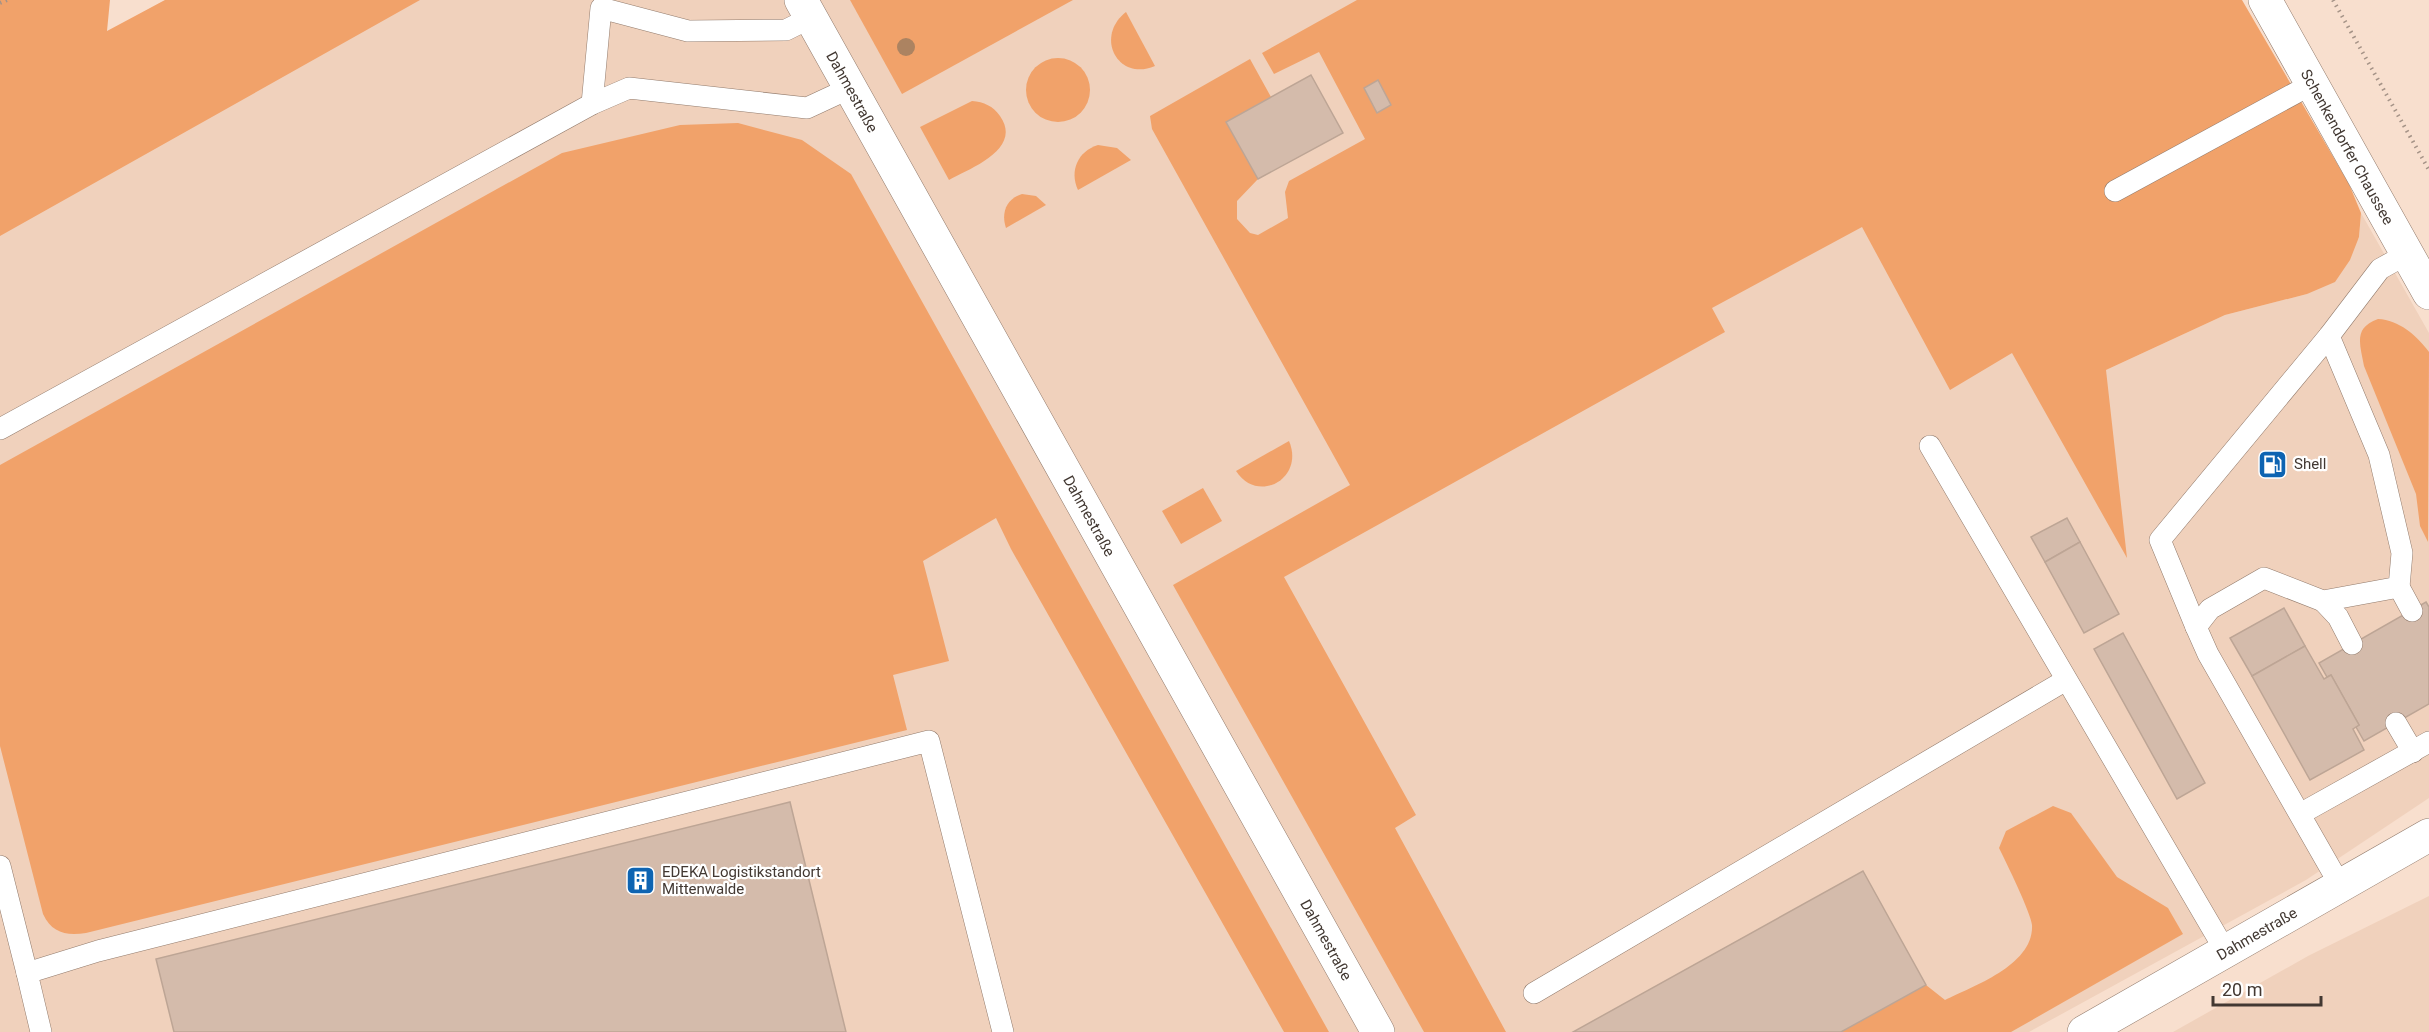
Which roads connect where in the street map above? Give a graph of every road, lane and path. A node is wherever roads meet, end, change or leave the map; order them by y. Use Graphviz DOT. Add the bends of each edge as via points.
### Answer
graph roads {
  1 [pos="7,0"];
  2 [pos="2265,0"];
  3 [pos="2333,0"];
  4 [pos="0,3"];
  5 [pos="806,9"];
  6 [pos="2312,84"];
  7 [pos="850,88"];
  8 [pos="592,104"];
  9 [pos="2429,170"];
  10 [pos="2115,190"];
  11 [pos="2407,254"];
  12 [pos="2429,293"];
  13 [pos="2329,336"];
  14 [pos="0,429"];
  15 [pos="1930,446"];
  16 [pos="2399,587"];
  17 [pos="2323,601"];
  18 [pos="2412,610"];
  19 [pos="2196,627"];
  20 [pos="2352,644"];
  21 [pos="2066,680"];
  22 [pos="2396,723"];
  23 [pos="2421,747"];
  24 [pos="2300,814"];
  25 [pos="2429,835"];
  26 [pos="0,866"];
  27 [pos="2340,885"];
  28 [pos="2226,952"];
  29 [pos="27,973"];
  30 [pos="1534,993"];
  31 [pos="41,1032"];
  32 [pos="1003,1032"];
  33 [pos="1378,1032"];
  34 [pos="2084,1032"];
  1 -- 4 [label="path"];
  2 -- 6 [label="street, Schenkendorfer Chaussee"];
  3 -- 9 [label="path"];
  5 -- 7 [label="street, Dahmestraße"];
  5 -- 8 [label="lane" via="786,30 688,31 602,8"];
  6 -- 10 [label="lane"];
  6 -- 11 [label="street, Schenkendorfer Chaussee"];
  7 -- 8 [label="lane" via="807,108 629,88"];
  7 -- 33 [label="street, Dahmestraße"];
  8 -- 14 [label="lane"];
  11 -- 12 [label="street, Schenkendorfer Chaussee"];
  11 -- 13 [label="lane" via="2380,269"];
  13 -- 16 [label="lane" via="2379,456 2402,553"];
  13 -- 19 [label="lane" via="2160,540"];
  15 -- 21 [label="lane"];
  16 -- 17 [label="lane"];
  16 -- 18 [label="lane"];
  17 -- 19 [label="lane" via="2264,578 2210,609"];
  17 -- 20 [label="lane" via="2338,617"];
  19 -- 24 [label="lane"];
  21 -- 28 [label="lane"];
  21 -- 30 [label="lane"];
  22 -- 23 [label="lane"];
  23 -- 24 [label="lane"];
  24 -- 27 [label="lane"];
  25 -- 27 [label="street, Dahmestraße"];
  26 -- 29 [label="lane"];
  27 -- 28 [label="street, Dahmestraße"];
  28 -- 34 [label="street, Dahmestraße"];
  29 -- 31 [label="lane"];
  29 -- 32 [label="lane" via="98,951 929,741"];
}
